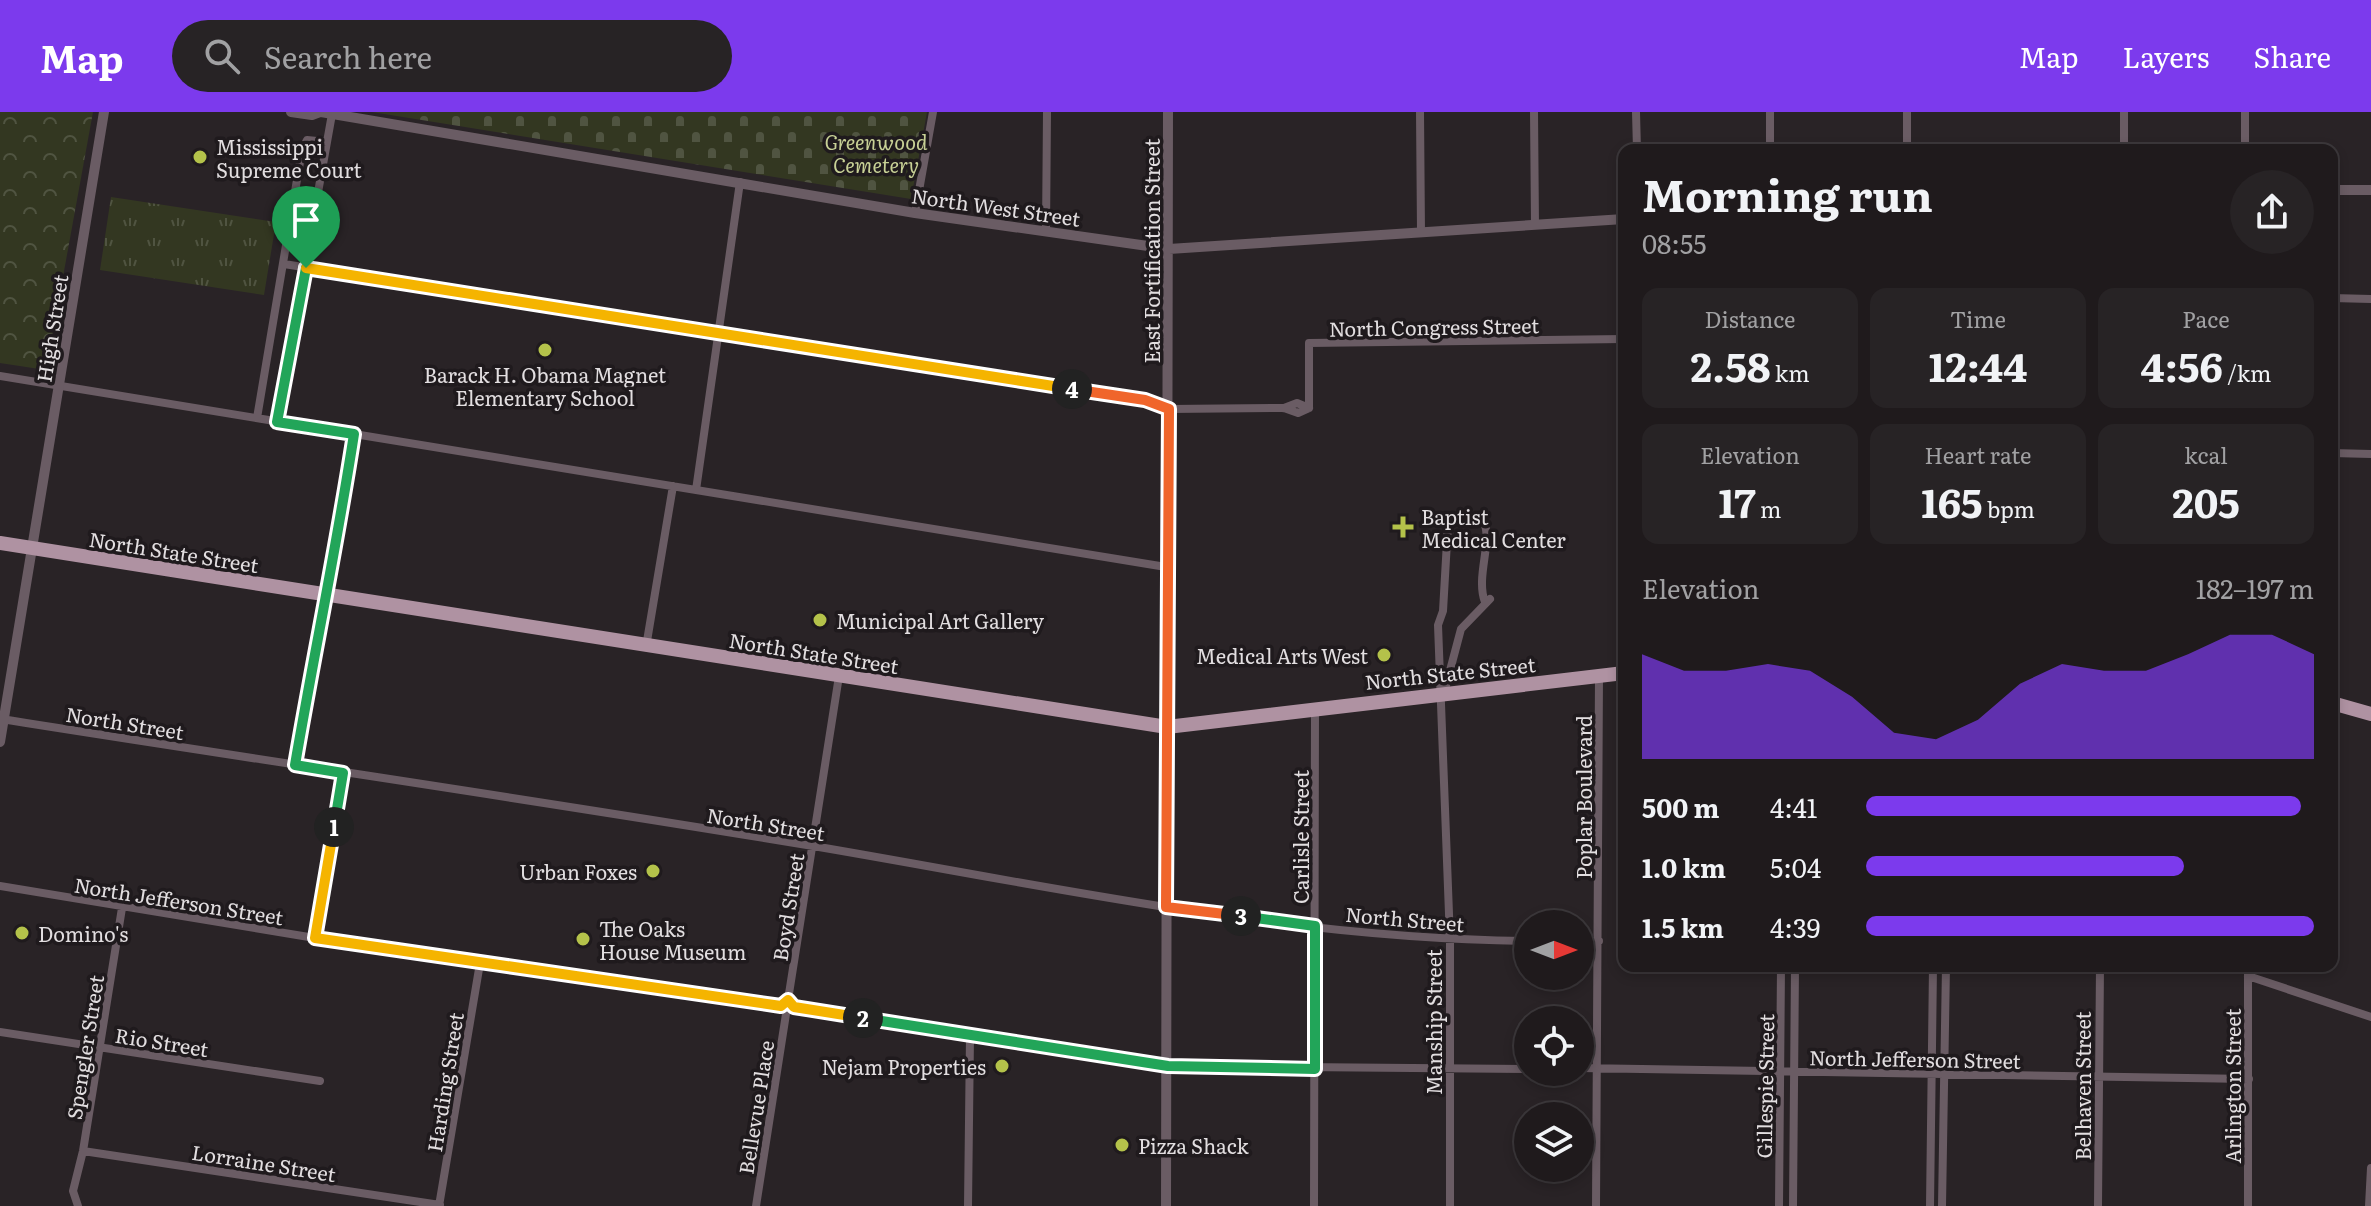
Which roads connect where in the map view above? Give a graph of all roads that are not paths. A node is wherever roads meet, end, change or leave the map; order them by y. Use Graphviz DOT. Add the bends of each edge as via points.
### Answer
graph roads {
  1 [pos="104,112"];
  2 [pos="291,112"];
  3 [pos="933,112"];
  4 [pos="1047,112"];
  5 [pos="1168,112"];
  6 [pos="1420,112"];
  7 [pos="1534,112"];
  8 [pos="1636,112"];
  9 [pos="1770,112"];
  10 [pos="1907,112"];
  11 [pos="2124,112"];
  12 [pos="2245,112"];
  13 [pos="324,113"];
  14 [pos="327,142"];
  15 [pos="1637,144"];
  16 [pos="1770,144"];
  17 [pos="1907,144"];
  18 [pos="2124,144"];
  19 [pos="2245,144"];
  20 [pos="740,182"];
  21 [pos="2338,190"];
  22 [pos="2371,190"];
  23 [pos="915,213"];
  24 [pos="1618,219"];
  25 [pos="1535,225"];
  26 [pos="1046,231"];
  27 [pos="1421,232"];
  28 [pos="1169,249"];
  29 [pos="284,264"];
  30 [pos="306,268"];
  31 [pos="2338,298"];
  32 [pos="2371,299"];
  33 [pos="718,335"];
  34 [pos="1618,339"];
  35 [pos="0,376"];
  36 [pos="60,386"];
  37 [pos="1169,409"];
  38 [pos="257,418"];
  39 [pos="277,422"];
  40 [pos="354,434"];
  41 [pos="2338,453"];
  42 [pos="2371,454"];
  43 [pos="673,486"];
  44 [pos="696,490"];
  45 [pos="0,543"];
  46 [pos="30,548"];
  47 [pos="1166,567"];
  48 [pos="326,595"];
  49 [pos="646,647"];
  50 [pos="1618,674"];
  51 [pos="839,676"];
  52 [pos="1599,676"];
  53 [pos="1443,693"];
  54 [pos="2338,705"];
  55 [pos="1315,707"];
  56 [pos="2371,714"];
  57 [pos="2,719"];
  58 [pos="1167,727"];
  59 [pos="0,742"];
  60 [pos="295,765"];
  61 [pos="343,773"];
  62 [pos="812,846"];
  63 [pos="0,886"];
  64 [pos="1166,907"];
  65 [pos="122,908"];
  66 [pos="1315,926"];
  67 [pos="315,938"];
  68 [pos="1450,940"];
  69 [pos="1514,941"];
  70 [pos="1594,941"];
  71 [pos="1599,941"];
  72 [pos="480,963"];
  73 [pos="1781,972"];
  74 [pos="1795,972"];
  75 [pos="1933,972"];
  76 [pos="1946,972"];
  77 [pos="2100,972"];
  78 [pos="2248,972"];
  79 [pos="2251,972"];
  80 [pos="1945,1004"];
  81 [pos="1932,1005"];
  82 [pos="787,1007"];
  83 [pos="2371,1017"];
  84 [pos="0,1032"];
  85 [pos="970,1036"];
  86 [pos="101,1048"];
  87 [pos="1168,1066"];
  88 [pos="1594,1067"];
  89 [pos="1597,1067"];
  90 [pos="1315,1069"];
  91 [pos="1514,1069"];
  92 [pos="1449,1071"];
  93 [pos="1780,1072"];
  94 [pos="1794,1072"];
  95 [pos="1931,1074"];
  96 [pos="1945,1074"];
  97 [pos="2098,1077"];
  98 [pos="2249,1079"];
  99 [pos="320,1081"];
  100 [pos="83,1151"];
  101 [pos="2371,1168"];
  102 [pos="1930,1179"];
  103 [pos="1943,1179"];
  104 [pos="440,1205"];
  105 [pos="78,1206"];
  106 [pos="756,1206"];
  107 [pos="968,1206"];
  108 [pos="1166,1206"];
  109 [pos="1314,1206"];
  110 [pos="1450,1206"];
  111 [pos="1596,1206"];
  112 [pos="1779,1206"];
  113 [pos="1793,1206"];
  114 [pos="1930,1206"];
  115 [pos="1942,1206"];
  116 [pos="2098,1206"];
  117 [pos="2248,1206"];
  118 [pos="2369,1206"];
  1 -- 36 [label="street, High Street"];
  2 -- 13 [label="street, North West Street"];
  3 -- 23 [label="street"];
  4 -- 26 [label="street"];
  5 -- 28 [label="street, East Fortification Street"];
  6 -- 27 [label="street"];
  7 -- 25 [label="street"];
  8 -- 15 [label="street"];
  9 -- 16 [label="street"];
  10 -- 17 [label="street"];
  11 -- 18 [label="street"];
  12 -- 19 [label="street"];
  13 -- 14 [label="street"];
  13 -- 20 [label="street, North West Street"];
  14 -- 29 [label="street" via="311,139 304,144"];
  14 -- 30 [label="street"];
  20 -- 23 [label="street, North West Street"];
  20 -- 33 [label="street"];
  21 -- 22 [label="street"];
  23 -- 26 [label="street, North West Street"];
  24 -- 25 [label="street, North West Street"];
  25 -- 27 [label="street, North West Street"];
  26 -- 28 [label="street, North West Street"];
  27 -- 28 [label="street, North West Street"];
  28 -- 37 [label="street, East Fortification Street"];
  29 -- 30 [label="street, North Congress Street"];
  29 -- 38 [label="street"];
  30 -- 33 [label="street, North Congress Street"];
  30 -- 39 [label="street"];
  31 -- 32 [label="street"];
  33 -- 37 [label="street, North Congress Street" via="1145,400"];
  33 -- 44 [label="street"];
  34 -- 37 [label="street, North Congress Street" via="1309,343 1309,408 1298,413 1284,408"];
  35 -- 36 [label="street"];
  36 -- 38 [label="street"];
  36 -- 46 [label="street, High Street"];
  37 -- 47 [label="street, East Fortification Street"];
  38 -- 39 [label="street"];
  39 -- 40 [label="street"];
  40 -- 43 [label="street"];
  40 -- 48 [label="street"];
  41 -- 42 [label="street"];
  43 -- 44 [label="street"];
  43 -- 49 [label="street"];
  44 -- 47 [label="street"];
  45 -- 46 [label="main road, North State Street"];
  46 -- 48 [label="main road, North State Street"];
  46 -- 57 [label="street, High Street"];
  47 -- 58 [label="street, East Fortification Street"];
  48 -- 49 [label="main road, North State Street"];
  48 -- 60 [label="street"];
  49 -- 51 [label="main road, North State Street"];
  50 -- 52 [label="main road, North State Street"];
  51 -- 58 [label="main road, North State Street"];
  51 -- 62 [label="street, Boyd Street"];
  52 -- 53 [label="main road, North State Street"];
  52 -- 71 [label="street, Poplar Boulevard"];
  53 -- 53 [label="street, Manship Street" via="1461,629 1488,600 1481,558 1487,525 1479,516 1459,514 1448,524 1438,625"];
  53 -- 55 [label="main road, North State Street"];
  53 -- 68 [label="street, Manship Street"];
  54 -- 56 [label="main road"];
  55 -- 58 [label="main road, North State Street"];
  55 -- 66 [label="street, Carlisle Street"];
  57 -- 59 [label="street, High Street"];
  57 -- 60 [label="street, North Street"];
  58 -- 64 [label="street, East Fortification Street"];
  60 -- 61 [label="street, North Street"];
  61 -- 62 [label="street, North Street"];
  61 -- 67 [label="street"];
  62 -- 64 [label="street, North Street"];
  62 -- 82 [label="street, Boyd Street"];
  63 -- 65 [label="street, North Jefferson Street"];
  64 -- 66 [label="street, North Street"];
  64 -- 87 [label="street, East Fortification Street"];
  65 -- 67 [label="street, North Jefferson Street"];
  65 -- 86 [label="street, Spengler Street"];
  66 -- 68 [label="street, North Street"];
  66 -- 90 [label="street, Carlisle Street"];
  67 -- 72 [label="street, North Jefferson Street"];
  68 -- 69 [label="street, North Street"];
  68 -- 92 [label="street, Manship Street"];
  70 -- 71 [label="street"];
  71 -- 89 [label="street, Poplar Boulevard"];
  72 -- 82 [label="street, North Jefferson Street"];
  72 -- 104 [label="street, Harding Street"];
  73 -- 93 [label="street, Gillespie Street"];
  74 -- 94 [label="street, Gillespie Street"];
  75 -- 81 [label="street"];
  76 -- 80 [label="street"];
  77 -- 97 [label="street, Belhaven Street"];
  78 -- 98 [label="street, Arlington Street"];
  79 -- 83 [label="street"];
  80 -- 81 [label="street"];
  80 -- 96 [label="street"];
  81 -- 95 [label="street"];
  82 -- 85 [label="street, North Jefferson Street"];
  82 -- 106 [label="street, Bellevue Place"];
  84 -- 86 [label="street, Rio Street"];
  85 -- 87 [label="street, North Jefferson Street"];
  85 -- 107 [label="street"];
  86 -- 99 [label="street, Rio Street"];
  86 -- 100 [label="street, Spengler Street"];
  87 -- 90 [label="street, North Jefferson Street"];
  87 -- 108 [label="street, East Fortification Street"];
  88 -- 89 [label="street, North Jefferson Street"];
  89 -- 93 [label="street, North Jefferson Street"];
  89 -- 111 [label="street, Poplar Boulevard"];
  90 -- 92 [label="street, North Jefferson Street"];
  90 -- 109 [label="street, Carlisle Street"];
  91 -- 92 [label="street, North Jefferson Street"];
  92 -- 110 [label="street, Manship Street"];
  93 -- 94 [label="street, North Jefferson Street"];
  93 -- 112 [label="street, Gillespie Street"];
  94 -- 95 [label="street, North Jefferson Street"];
  94 -- 113 [label="street, Gillespie Street"];
  95 -- 96 [label="street, North Jefferson Street"];
  95 -- 102 [label="street"];
  96 -- 97 [label="street, North Jefferson Street"];
  96 -- 103 [label="street"];
  97 -- 98 [label="street, North Jefferson Street"];
  97 -- 116 [label="street, Belhaven Street"];
  98 -- 117 [label="street, Arlington Street"];
  100 -- 104 [label="street, Lorraine Street"];
  100 -- 105 [label="street, Spengler Street" via="73,1191"];
  101 -- 118 [label="street"];
  102 -- 103 [label="street"];
  102 -- 114 [label="street"];
  103 -- 115 [label="street"];
}
